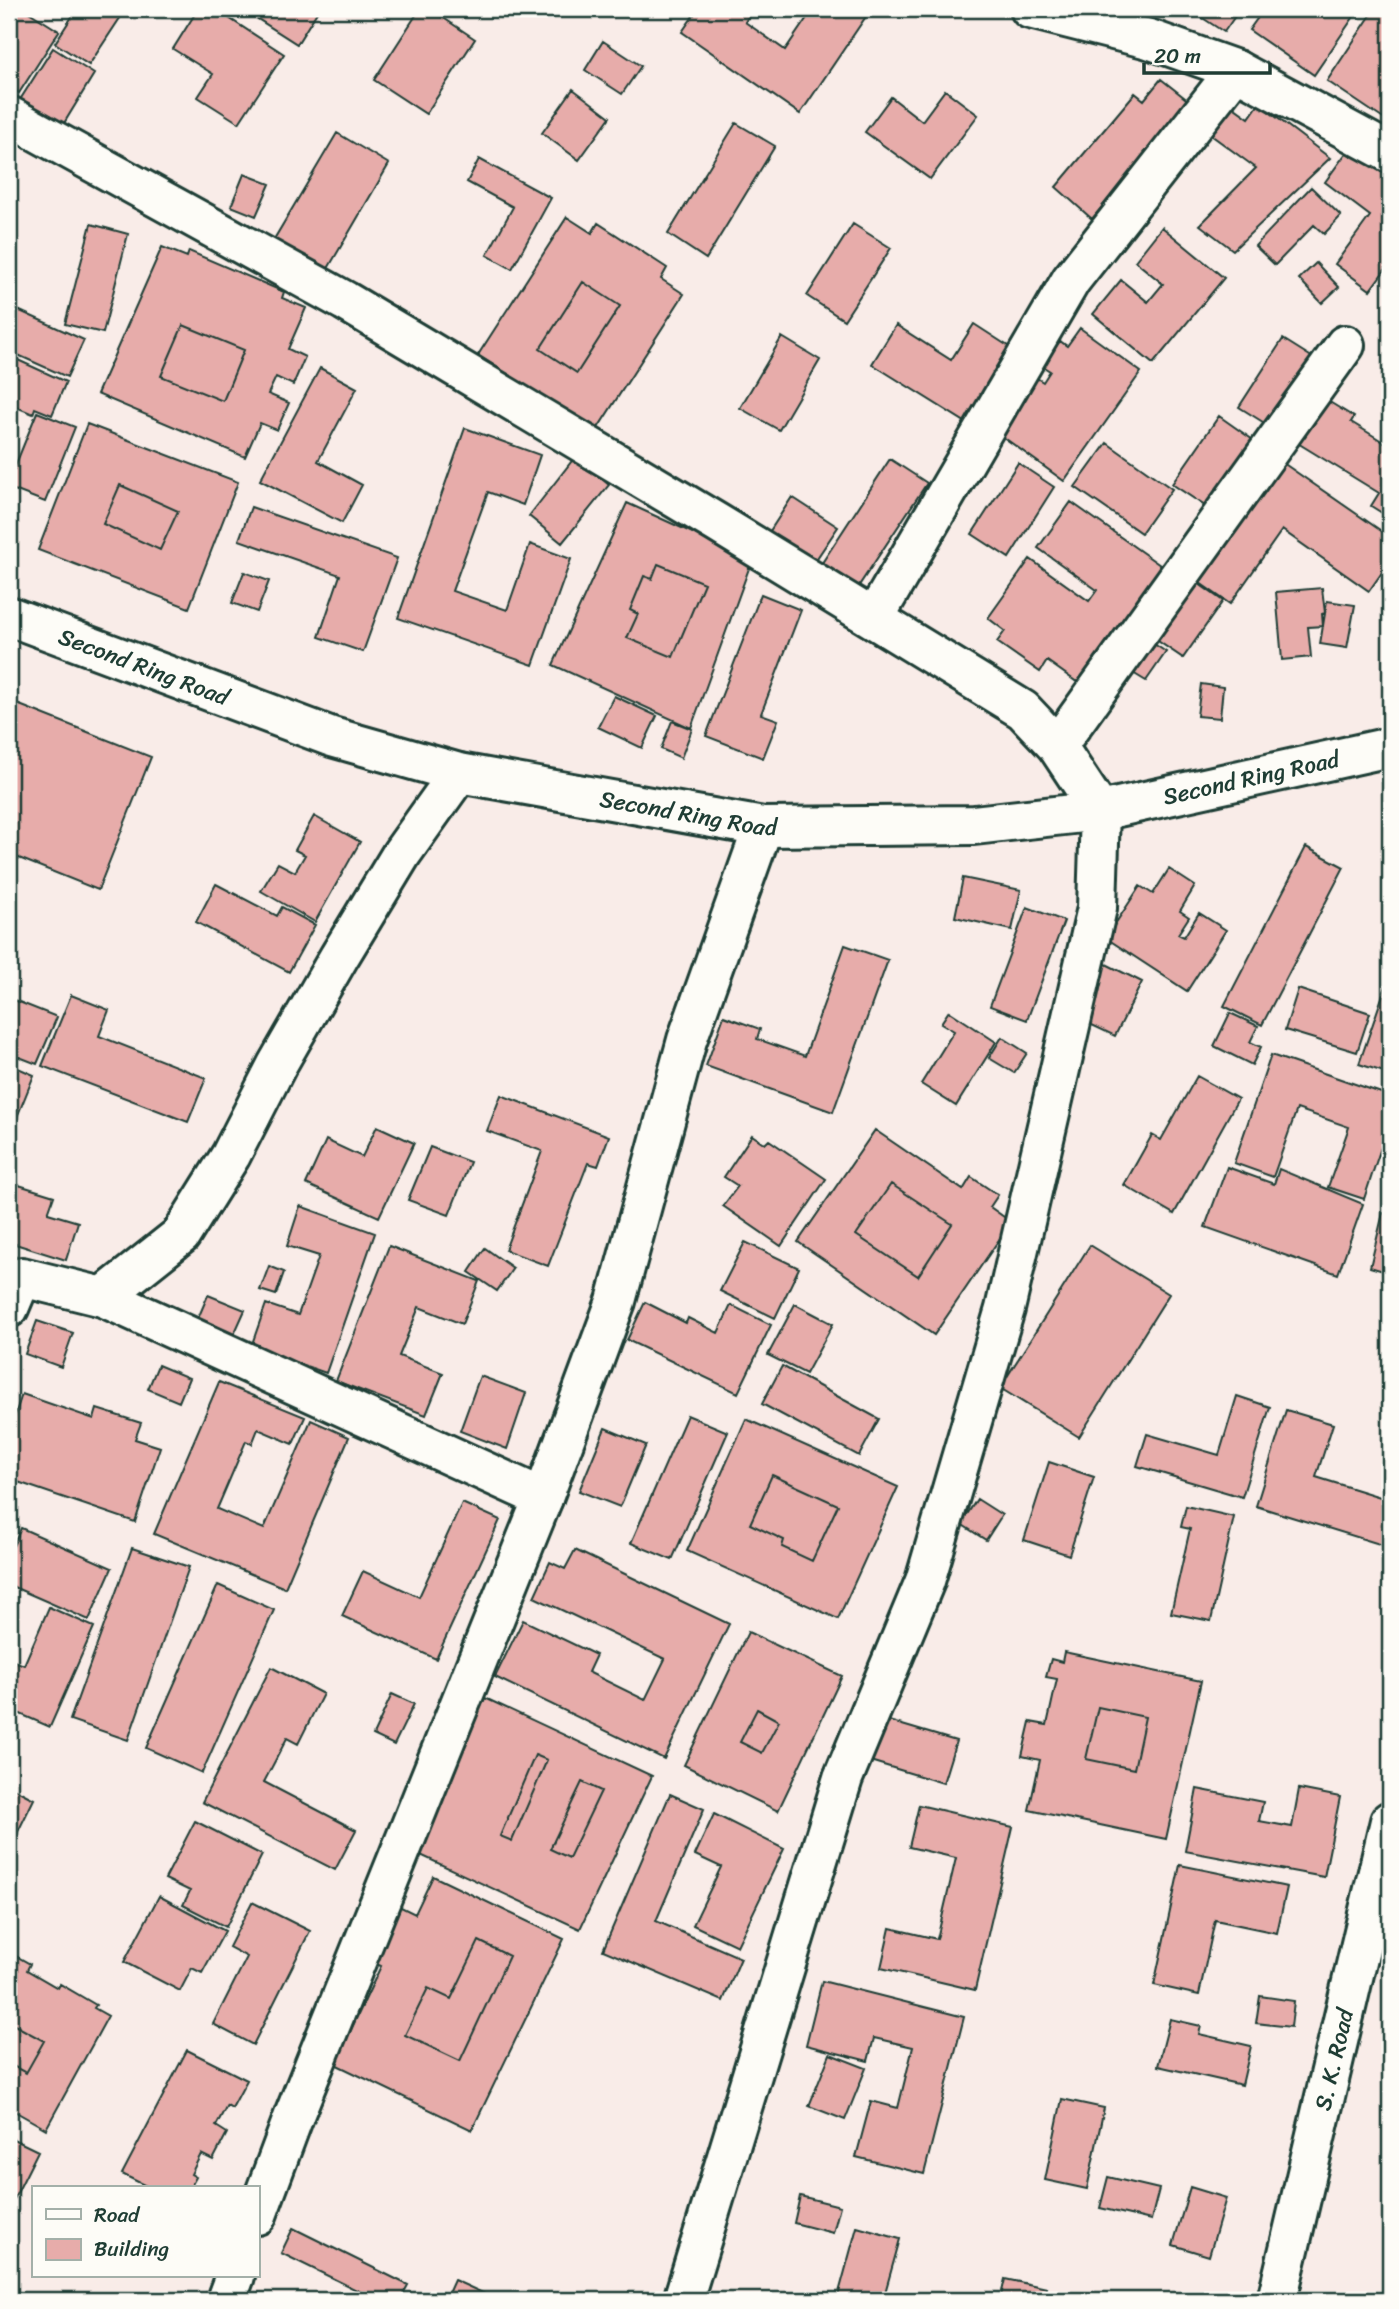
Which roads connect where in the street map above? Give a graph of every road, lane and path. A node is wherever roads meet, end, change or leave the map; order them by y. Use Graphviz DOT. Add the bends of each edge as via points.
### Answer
graph roads {
  1 [pos="1030,9"];
  2 [pos="1236,70"];
  3 [pos="9,116"];
  4 [pos="1390,153"];
  5 [pos="1345,345"];
  6 [pos="9,616"];
  7 [pos="874,618"];
  8 [pos="1057,746"];
  9 [pos="1390,747"];
  10 [pos="459,773"];
  11 [pos="1100,811"];
  12 [pos="763,827"];
  13 [pos="13,1286"];
  14 [pos="103,1297"];
  15 [pos="543,1498"];
  16 [pos="1390,1821"];
  17 [pos="259,2210"];
  18 [pos="234,2278"];
  19 [pos="226,2300"];
  20 [pos="683,2300"];
  21 [pos="1277,2300"];
  1 -- 2 [label="street" via="1149,39"];
  2 -- 4 [label="street"];
  2 -- 7 [label="street" via="1071,280"];
  3 -- 7 [label="street" via="345,301"];
  5 -- 8 [label="street"];
  6 -- 10 [label="street, Second Ring Road" via="332,737"];
  7 -- 8 [label="street" via="1023,710"];
  8 -- 11 [label="street"];
  9 -- 11 [label="street, Second Ring Road"];
  10 -- 12 [label="street, Second Ring Road"];
  10 -- 14 [label="street" via="402,853 339,957 231,1155 181,1235"];
  11 -- 12 [label="street, Second Ring Road" via="974,825"];
  11 -- 20 [label="street" via="1097,908 1005,1309 925,1581 844,1778"];
  12 -- 15 [label="street" via="687,1040 616,1301"];
  13 -- 14 [label="street"];
  14 -- 15 [label="street"];
  15 -- 17 [label="street"];
  16 -- 21 [label="street, S. K. Road"];
  18 -- 19 [label="street"];
}
